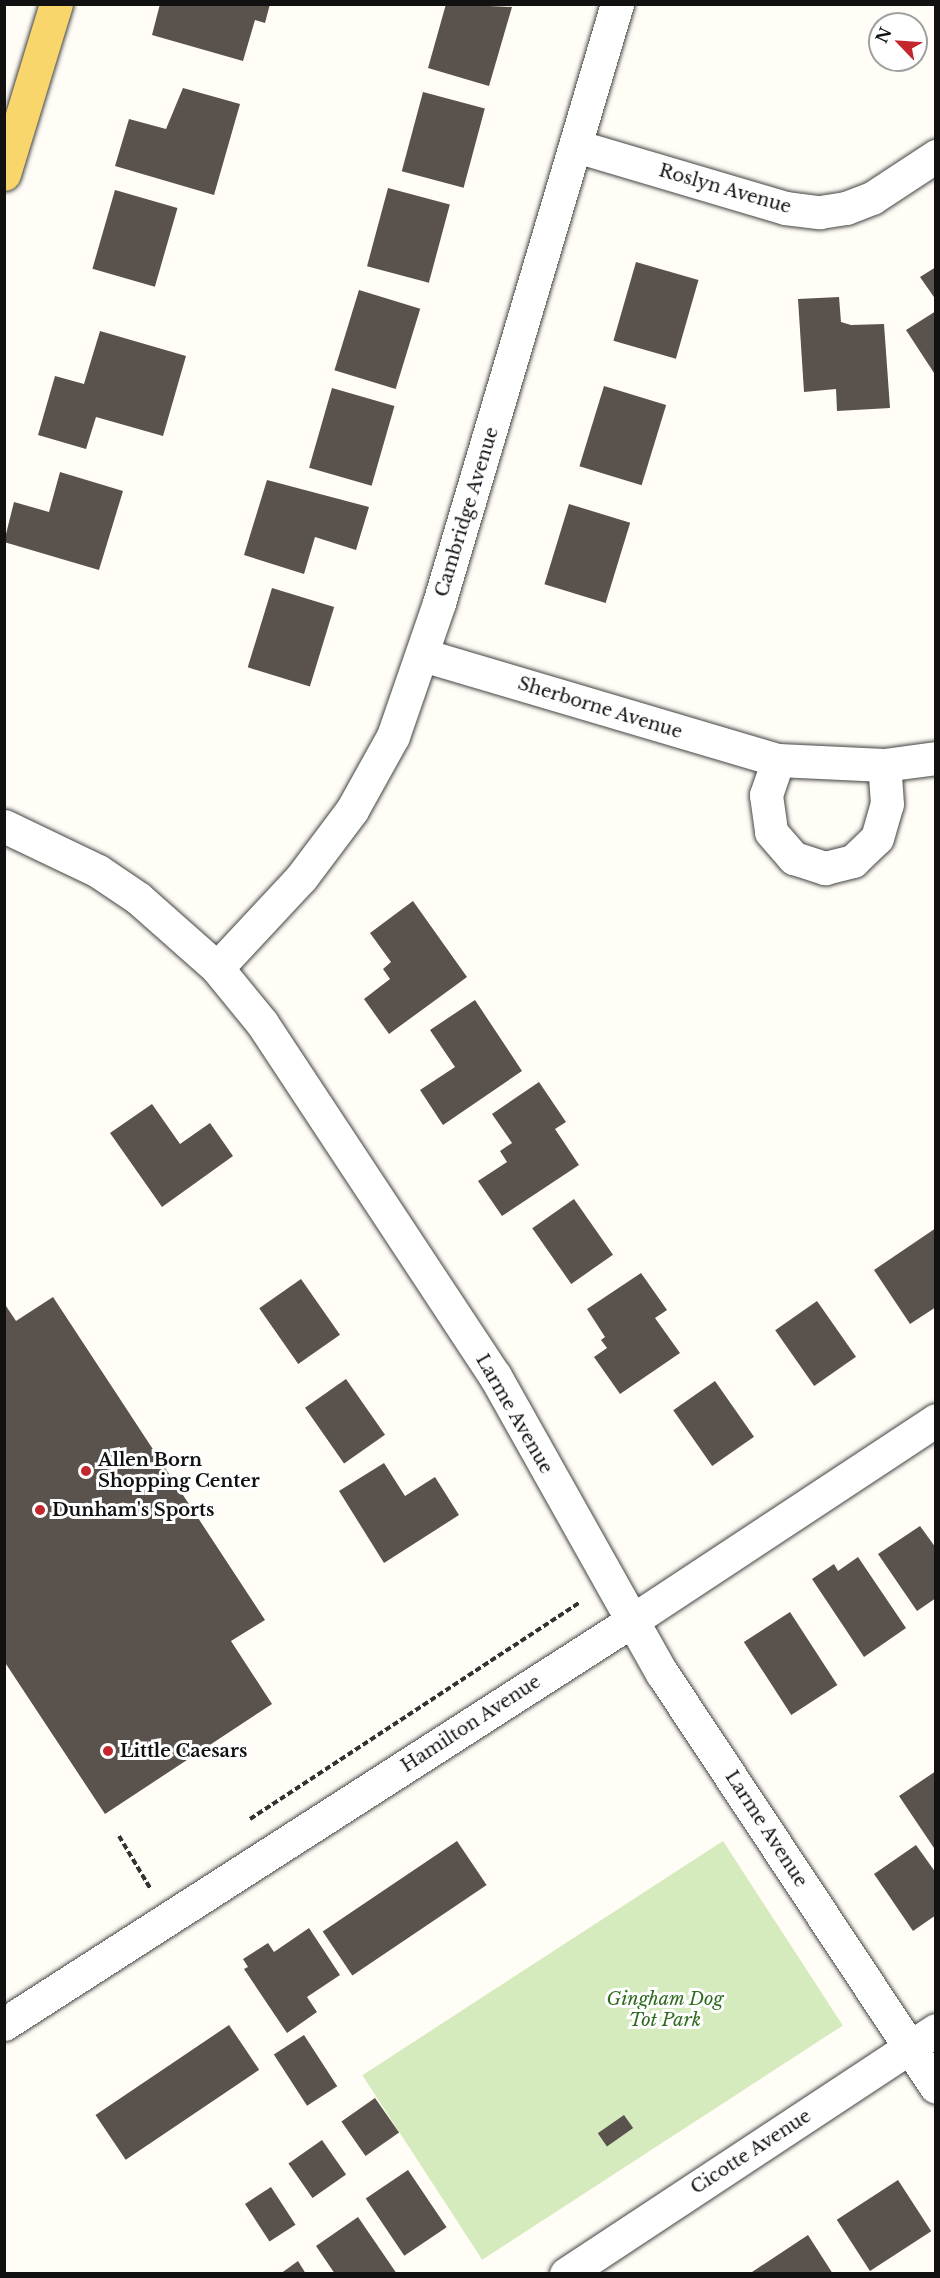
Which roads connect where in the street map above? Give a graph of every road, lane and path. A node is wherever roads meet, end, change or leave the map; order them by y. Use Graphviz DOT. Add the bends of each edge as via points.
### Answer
graph roads {
  1 [pos="56,4"];
  2 [pos="617,4"];
  3 [pos="576,146"];
  4 [pos="936,156"];
  5 [pos="4,174"];
  6 [pos="423,655"];
  7 [pos="936,758"];
  8 [pos="778,760"];
  9 [pos="884,765"];
  10 [pos="4,826"];
  11 [pos="217,968"];
  12 [pos="936,1420"];
  13 [pos="589,1596"];
  14 [pos="633,1620"];
  15 [pos="247,1821"];
  16 [pos="119,1836"];
  17 [pos="158,1879"];
  18 [pos="148,1886"];
  19 [pos="139,1892"];
  20 [pos="153,1892"];
  21 [pos="4,2024"];
  22 [pos="922,2038"];
  23 [pos="936,2087"];
  24 [pos="566,2274"];
  1 -- 5 [label="main road"];
  2 -- 3 [label="street, Cambridge Avenue"];
  3 -- 4 [label="street, Roslyn Avenue" via="785,208 820,212 872,198"];
  3 -- 6 [label="street, Cambridge Avenue"];
  6 -- 8 [label="street, Sherborne Avenue"];
  6 -- 11 [label="street, Cambridge Avenue" via="393,736 352,810 302,878"];
  7 -- 9 [label="street, Sherborne Avenue"];
  8 -- 9 [label="street, Sherborne Avenue"];
  8 -- 9 [label="street" via="766,795 771,832 794,858 825,868 854,861 877,838 887,804"];
  10 -- 11 [label="street, Larme Avenue" via="81,862 138,898"];
  11 -- 14 [label="street, Larme Avenue" via="262,1023 495,1376"];
  12 -- 14 [label="street, Hamilton Avenue"];
  13 -- 15 [label="path"];
  14 -- 21 [label="street, Hamilton Avenue"];
  14 -- 22 [label="street, Larme Avenue" via="662,1673"];
  16 -- 18 [label="path"];
  17 -- 18 [label="path"];
  18 -- 19 [label="path"];
  18 -- 20 [label="path"];
  22 -- 23 [label="street, Larme Avenue"];
  22 -- 24 [label="street, Cicotte Avenue"];
}
